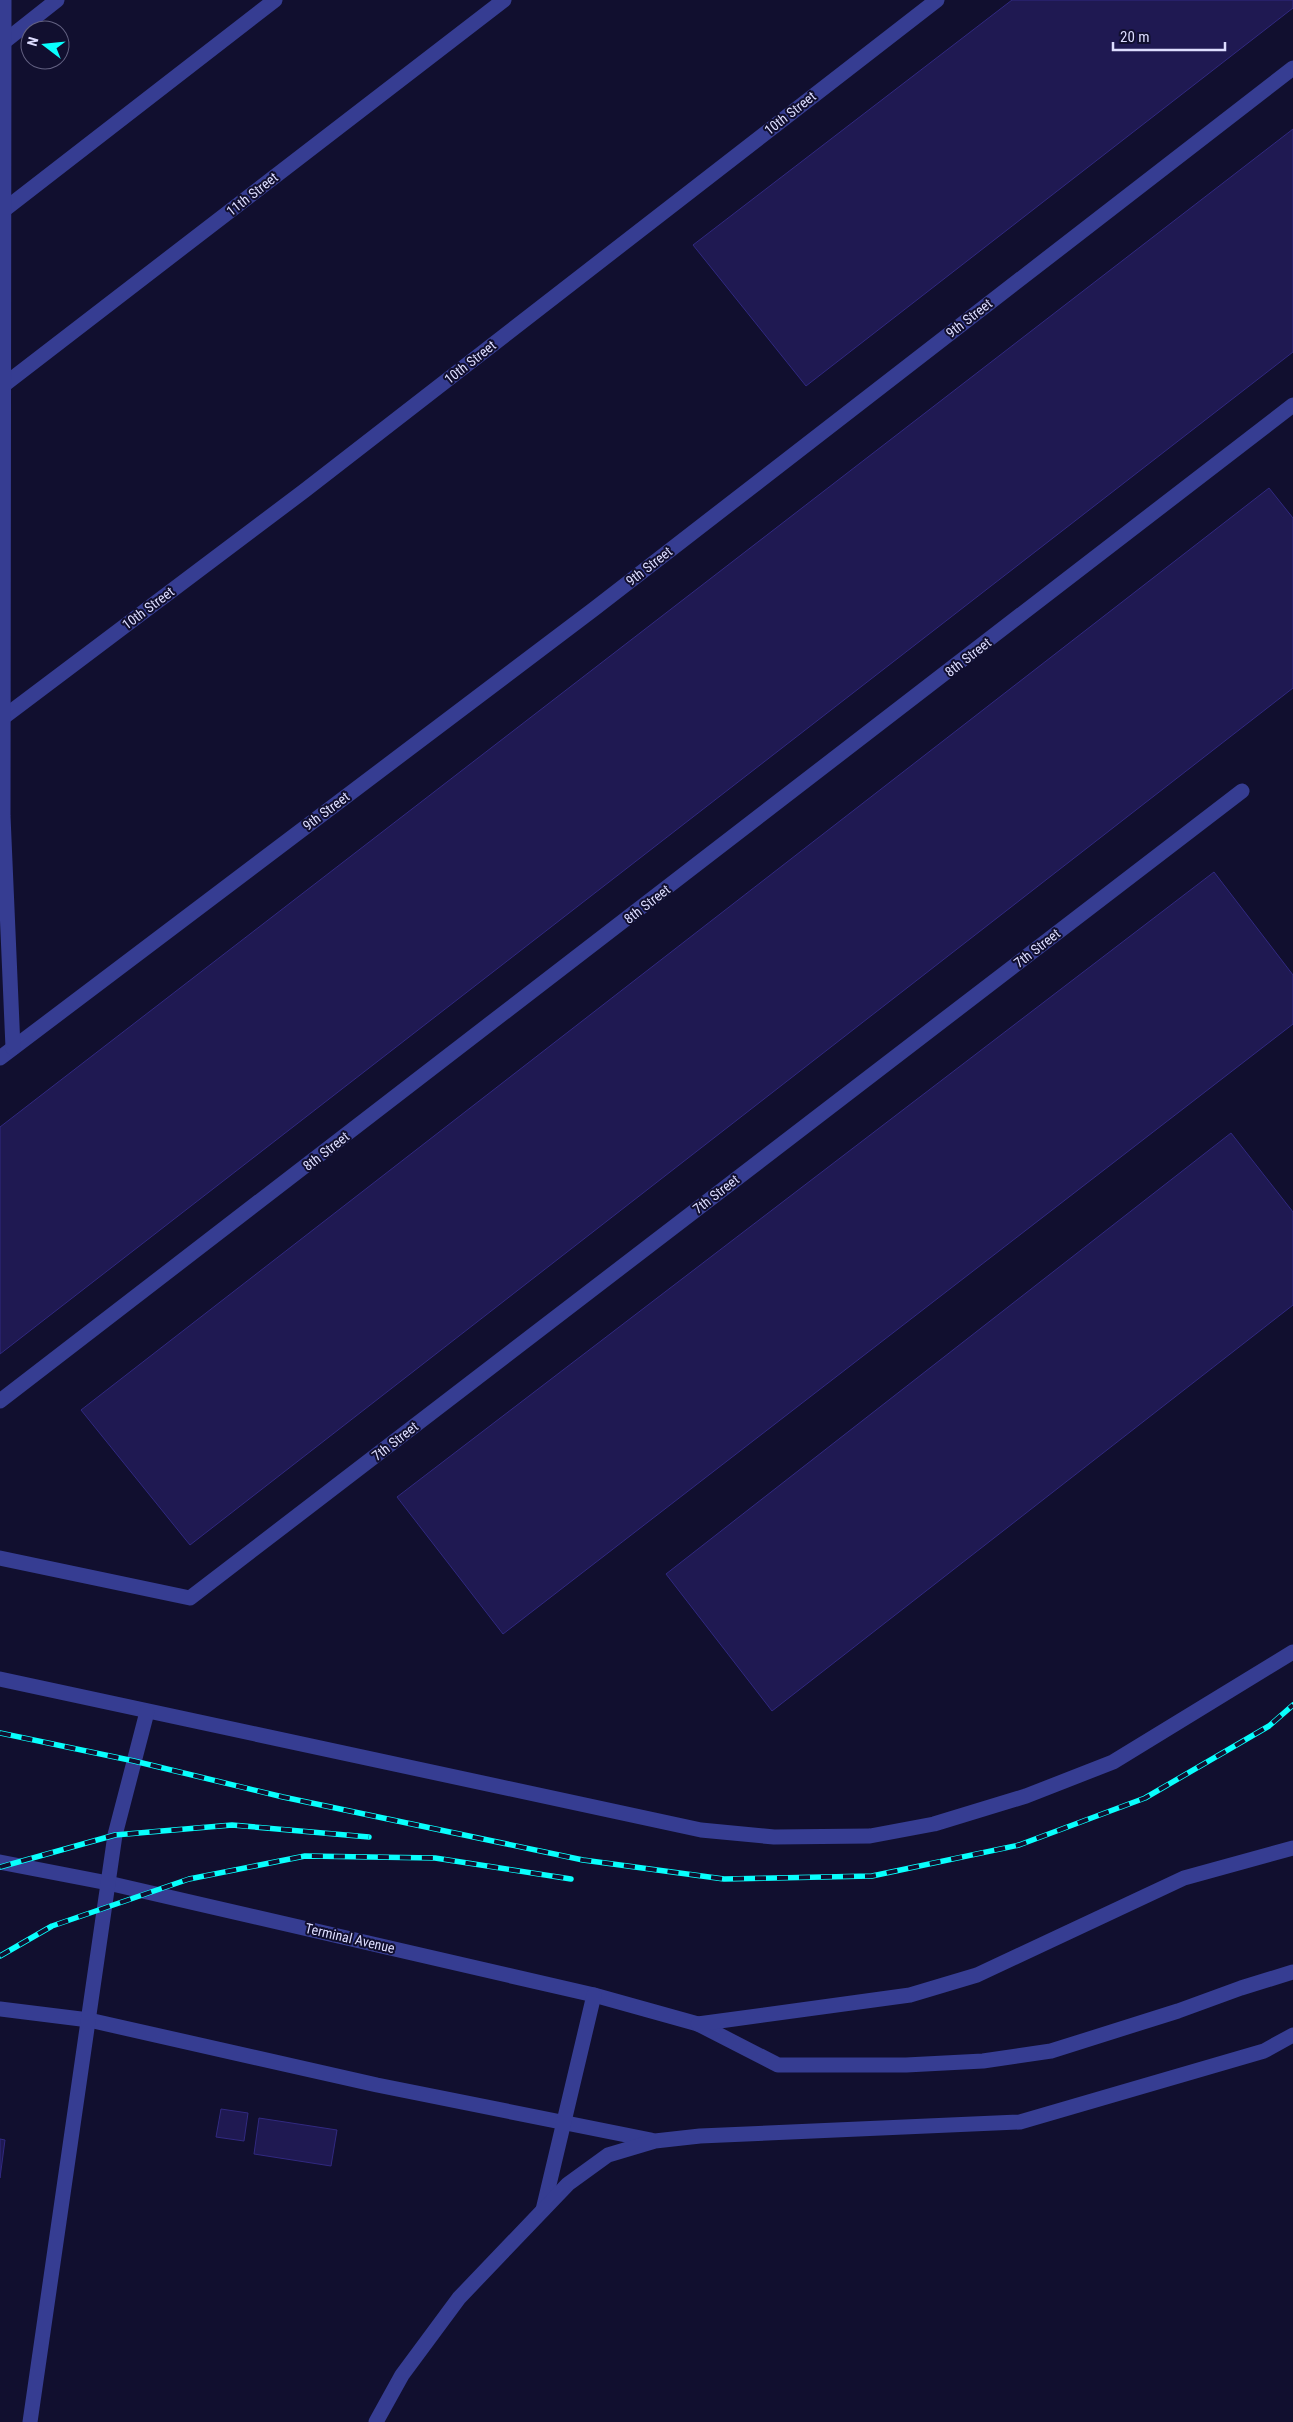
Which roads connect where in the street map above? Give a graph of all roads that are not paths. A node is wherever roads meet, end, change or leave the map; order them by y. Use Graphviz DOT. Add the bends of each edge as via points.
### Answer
graph roads {
  1 [pos="4,0"];
  2 [pos="57,0"];
  3 [pos="275,0"];
  4 [pos="504,0"];
  5 [pos="937,0"];
  6 [pos="2,43"];
  7 [pos="1293,68"];
  8 [pos="4,210"];
  9 [pos="2,387"];
  10 [pos="1293,405"];
  11 [pos="2,719"];
  12 [pos="1242,791"];
  13 [pos="13,1048"];
  14 [pos="0,1058"];
  15 [pos="0,1401"];
  16 [pos="0,1558"];
  17 [pos="1293,1652"];
  18 [pos="0,1679"];
  19 [pos="147,1712"];
  20 [pos="1293,1848"];
  21 [pos="0,1862"];
  22 [pos="108,1882"];
  23 [pos="1293,1972"];
  24 [pos="594,1995"];
  25 [pos="0,2008"];
  26 [pos="89,2020"];
  27 [pos="698,2024"];
  28 [pos="1293,2035"];
  29 [pos="562,2123"];
  30 [pos="655,2141"];
  31 [pos="543,2210"];
  32 [pos="30,2422"];
  33 [pos="376,2422"];
  1 -- 6 [label="street"];
  2 -- 6 [label="street"];
  3 -- 8 [label="street"];
  4 -- 9 [label="street, 11th Street"];
  5 -- 11 [label="street, 10th Street" via="304,491"];
  6 -- 8 [label="street"];
  7 -- 13 [label="street, 9th Street" via="594,609"];
  8 -- 9 [label="street"];
  9 -- 11 [label="street"];
  10 -- 15 [label="street, 8th Street"];
  11 -- 13 [label="street"];
  12 -- 16 [label="street, 7th Street" via="190,1598"];
  13 -- 14 [label="street, 9th Street"];
  17 -- 19 [label="street" via="1113,1762 1026,1796 952,1818 870,1836 774,1837 701,1830"];
  18 -- 19 [label="street"];
  19 -- 22 [label="street" via="115,1835"];
  20 -- 27 [label="street" via="1184,1878 967,1978 910,1995"];
  21 -- 22 [label="street, Terminal Avenue"];
  22 -- 24 [label="street, Terminal Avenue"];
  22 -- 26 [label="street"];
  23 -- 27 [label="street" via="1051,2051 983,2061 778,2065"];
  24 -- 27 [label="street, Terminal Avenue"];
  24 -- 29 [label="street"];
  25 -- 26 [label="street"];
  26 -- 29 [label="street"];
  26 -- 32 [label="street"];
  28 -- 30 [label="street" via="1264,2051 1020,2122 700,2136"];
  29 -- 30 [label="street"];
  29 -- 31 [label="street"];
  30 -- 31 [label="street" via="608,2155 568,2184"];
  31 -- 33 [label="street" via="459,2298 402,2375"];
}
